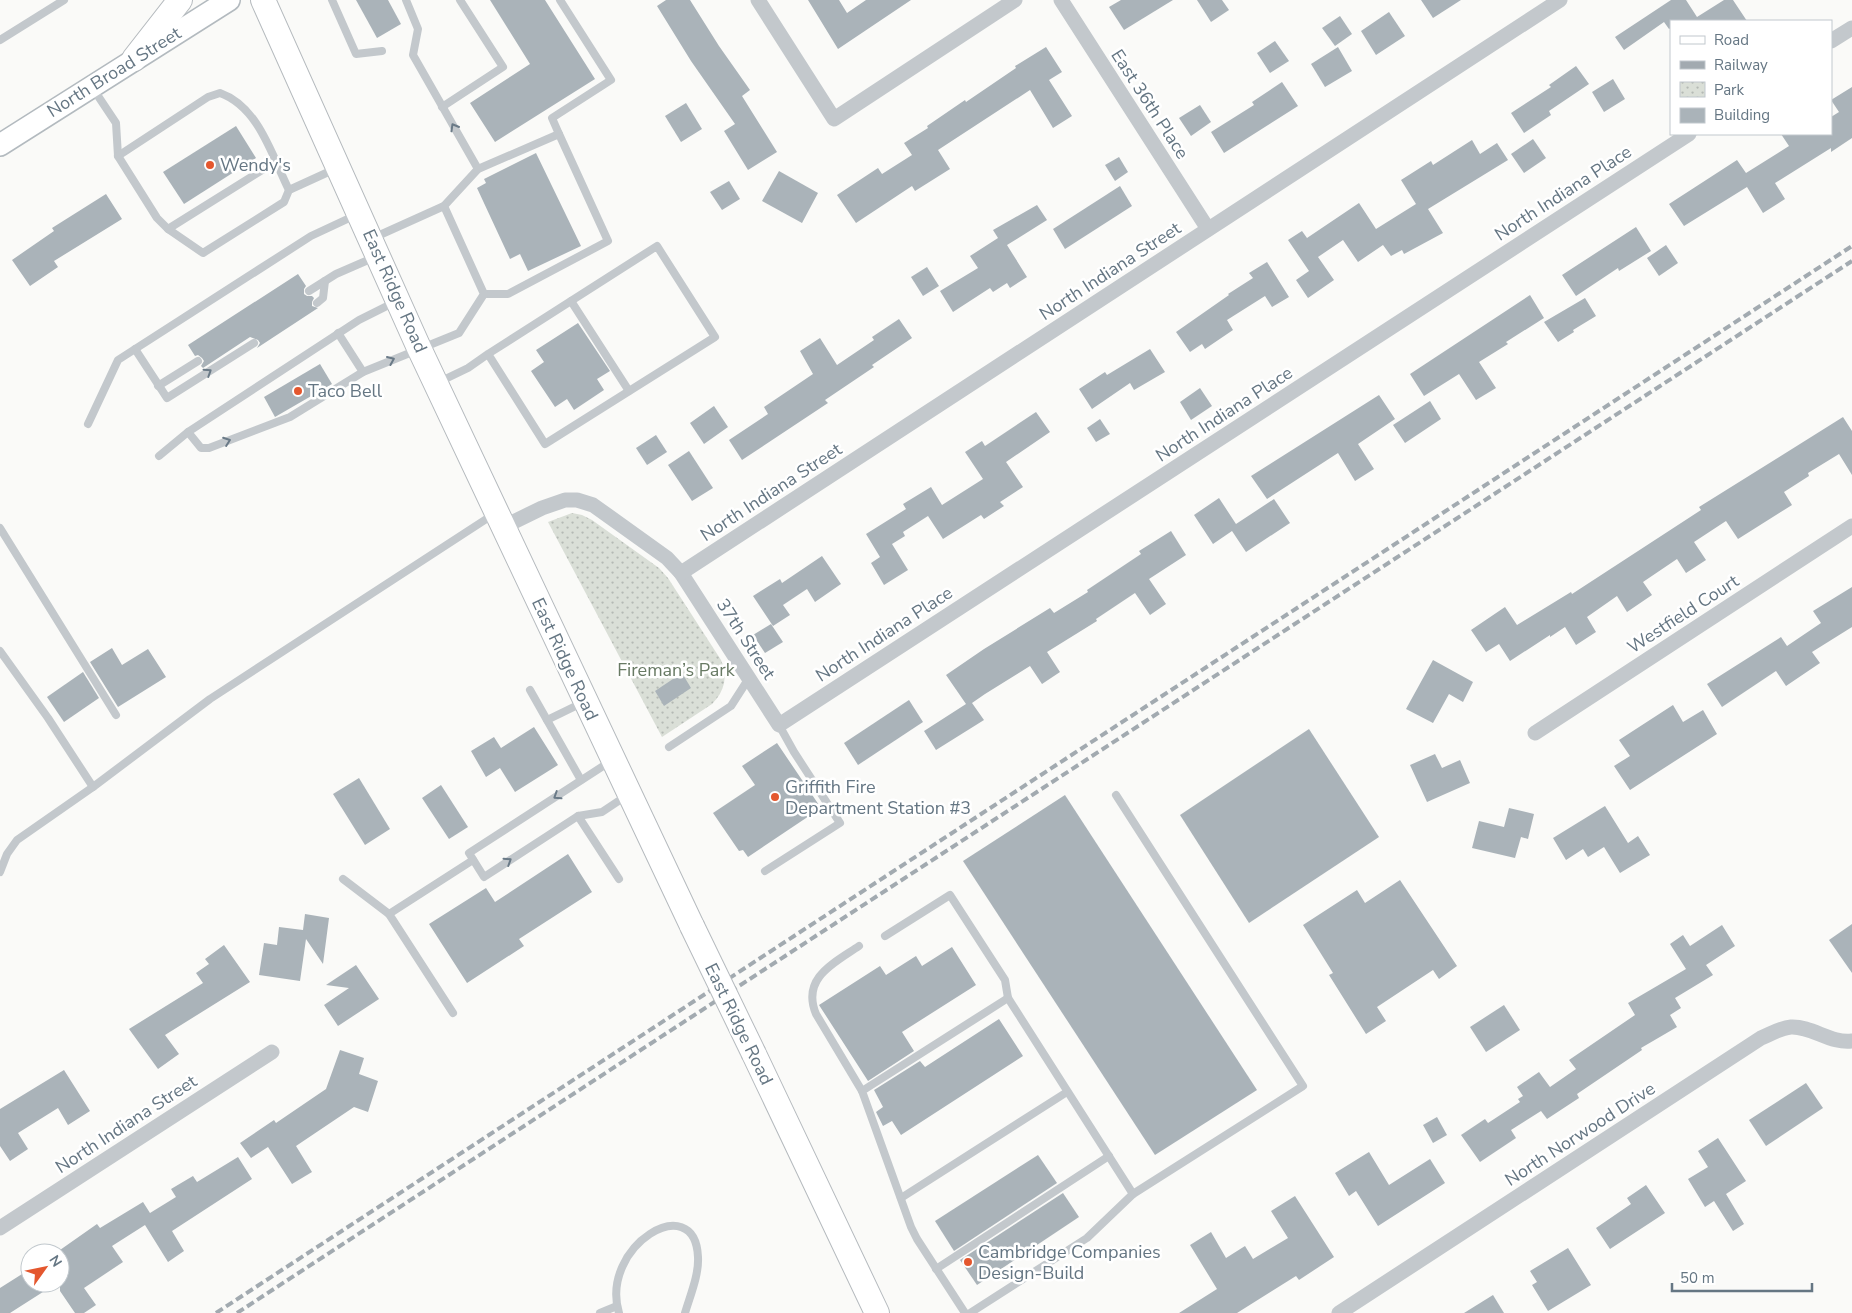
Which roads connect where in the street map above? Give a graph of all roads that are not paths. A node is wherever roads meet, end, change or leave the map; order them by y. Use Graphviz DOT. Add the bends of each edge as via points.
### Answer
graph roads {
  1 [pos="64,0"];
  2 [pos="180,0"];
  3 [pos="229,0"];
  4 [pos="263,0"];
  5 [pos="332,0"];
  6 [pos="406,0"];
  7 [pos="460,0"];
  8 [pos="560,0"];
  9 [pos="758,0"];
  10 [pos="1015,0"];
  11 [pos="1060,0"];
  12 [pos="1560,0"];
  13 [pos="1852,28"];
  14 [pos="0,40"];
  15 [pos="1832,41"];
  16 [pos="382,51"];
  17 [pos="134,59"];
  18 [pos="92,86"];
  19 [pos="442,107"];
  20 [pos="559,134"];
  21 [pos="1687,135"];
  22 [pos="1,143"];
  23 [pos="118,156"];
  24 [pos="275,162"];
  25 [pos="339,168"];
  26 [pos="478,169"];
  27 [pos="289,190"];
  28 [pos="444,206"];
  29 [pos="360,213"];
  30 [pos="168,229"];
  31 [pos="1208,229"];
  32 [pos="375,247"];
  33 [pos="325,281"];
  34 [pos="309,291"];
  35 [pos="484,294"];
  36 [pos="399,300"];
  37 [pos="571,301"];
  38 [pos="317,303"];
  39 [pos="338,334"];
  40 [pos="254,343"];
  41 [pos="419,348"];
  42 [pos="135,350"];
  43 [pos="488,354"];
  44 [pos="198,361"];
  45 [pos="363,372"];
  46 [pos="437,382"];
  47 [pos="158,386"];
  48 [pos="629,391"];
  49 [pos="88,424"];
  50 [pos="188,432"];
  51 [pos="158,456"];
  52 [pos="499,520"];
  53 [pos="1852,526"];
  54 [pos="0,528"];
  55 [pos="681,573"];
  56 [pos="0,651"];
  57 [pos="749,678"];
  58 [pos="530,690"];
  59 [pos="585,701"];
  60 [pos="116,715"];
  61 [pos="547,720"];
  62 [pos="779,725"];
  63 [pos="1535,733"];
  64 [pos="669,747"];
  65 [pos="613,760"];
  66 [pos="581,780"];
  67 [pos="93,787"];
  68 [pos="629,794"];
  69 [pos="1116,795"];
  70 [pos="578,816"];
  71 [pos="473,860"];
  72 [pos="765,871"];
  73 [pos="0,872"];
  74 [pos="343,879"];
  75 [pos="619,879"];
  76 [pos="389,914"];
  77 [pos="886,936"];
  78 [pos="859,946"];
  79 [pos="1008,998"];
  80 [pos="453,1013"];
  81 [pos="1852,1041"];
  82 [pos="272,1052"];
  83 [pos="862,1091"];
  84 [pos="1068,1092"];
  85 [pos="1109,1156"];
  86 [pos="1133,1194"];
  87 [pos="901,1198"];
  88 [pos="0,1228"];
  89 [pos="936,1269"];
  90 [pos="618,1309"];
  91 [pos="600,1313"];
  92 [pos="685,1313"];
  93 [pos="876,1313"];
  94 [pos="965,1313"];
  95 [pos="970,1313"];
  96 [pos="1339,1313"];
  1 -- 14 [label="lane"];
  2 -- 17 [label="main road"];
  3 -- 17 [label="street, North Broad Street"];
  4 -- 25 [label="main road, East Ridge Road"];
  5 -- 16 [label="lane" via="356,54"];
  6 -- 19 [label="lane" via="418,29 413,55"];
  7 -- 19 [label="lane" via="503,67"];
  8 -- 20 [label="lane" via="611,80 552,118"];
  9 -- 10 [label="street" via="834,119"];
  11 -- 31 [label="street, East 36th Place"];
  12 -- 31 [label="street, North Indiana Street"];
  13 -- 15 [label="street"];
  17 -- 18 [label="street, North Broad Street"];
  18 -- 22 [label="street, North Broad Street"];
  18 -- 23 [label="lane" via="116,123"];
  26 -- 19 [label="lane, one-way"];
  20 -- 26 [label="lane"];
  20 -- 35 [label="lane" via="608,241 508,294"];
  21 -- 62 [label="street, North Indiana Place"];
  23 -- 24 [label="lane" via="208,97 220,93 245,107"];
  23 -- 30 [label="lane" via="157,218"];
  24 -- 27 [label="lane"];
  24 -- 30 [label="lane"];
  25 -- 27 [label="lane"];
  25 -- 29 [label="main road, East Ridge Road"];
  26 -- 28 [label="lane"];
  27 -- 30 [label="lane" via="284,202 203,253"];
  28 -- 32 [label="lane"];
  28 -- 35 [label="lane"];
  29 -- 32 [label="main road, East Ridge Road"];
  29 -- 42 [label="lane" via="311,236"];
  31 -- 55 [label="street, North Indiana Street"];
  32 -- 33 [label="lane"];
  32 -- 36 [label="main road, East Ridge Road"];
  33 -- 34 [label="lane"];
  33 -- 38 [label="lane" via="323,298"];
  35 -- 41 [label="lane" via="459,333"];
  36 -- 39 [label="lane"];
  36 -- 41 [label="main road, East Ridge Road"];
  37 -- 43 [label="lane"];
  37 -- 48 [label="lane"];
  37 -- 48 [label="lane" via="657,246 715,337"];
  39 -- 45 [label="lane"];
  39 -- 50 [label="lane"];
  47 -- 40 [label="lane, one-way" via="167,398"];
  45 -- 41 [label="lane, one-way"];
  41 -- 46 [label="main road, East Ridge Road"];
  42 -- 47 [label="lane"];
  42 -- 49 [label="lane" via="118,360"];
  43 -- 46 [label="lane" via="468,368"];
  43 -- 48 [label="lane" via="545,444"];
  44 -- 47 [label="lane"];
  50 -- 45 [label="lane, one-way" via="201,448 209,448 290,417"];
  46 -- 52 [label="main road, East Ridge Road"];
  50 -- 51 [label="lane"];
  52 -- 55 [label="street, 37th Street" via="565,500 593,504 667,558"];
  52 -- 59 [label="main road, East Ridge Road"];
  52 -- 67 [label="lane" via="210,699"];
  53 -- 63 [label="street, Westfield Court"];
  54 -- 60 [label="lane"];
  55 -- 57 [label="street, 37th Street"];
  56 -- 67 [label="lane"];
  57 -- 62 [label="street, 37th Street"];
  57 -- 64 [label="lane" via="731,706"];
  58 -- 61 [label="lane"];
  59 -- 61 [label="lane"];
  59 -- 65 [label="main road, East Ridge Road"];
  61 -- 66 [label="lane"];
  62 -- 72 [label="lane" via="840,822"];
  65 -- 66 [label="lane"];
  65 -- 68 [label="main road, East Ridge Road"];
  66 -- 71 [label="lane, one-way" via="469,853"];
  67 -- 73 [label="lane" via="17,840"];
  68 -- 70 [label="lane" via="602,812"];
  68 -- 93 [label="main road, East Ridge Road, bridge"];
  69 -- 86 [label="lane" via="1303,1086"];
  71 -- 70 [label="lane, one-way" via="484,877"];
  70 -- 75 [label="lane"];
  71 -- 76 [label="lane"];
  74 -- 76 [label="lane"];
  76 -- 80 [label="lane"];
  77 -- 79 [label="lane" via="950,894 1005,980"];
  78 -- 83 [label="lane" via="821,973 812,994 812,1004"];
  79 -- 83 [label="lane"];
  79 -- 84 [label="lane"];
  81 -- 96 [label="street, North Norwood Drive" via="1843,1042 1791,1027 1761,1038"];
  82 -- 88 [label="street, North Indiana Street"];
  83 -- 87 [label="lane"];
  84 -- 85 [label="lane"];
  84 -- 87 [label="lane"];
  85 -- 86 [label="lane"];
  85 -- 89 [label="lane"];
  86 -- 95 [label="lane" via="1087,1238"];
  87 -- 89 [label="lane" via="917,1239"];
  89 -- 94 [label="lane"];
  90 -- 91 [label="lane"];
  90 -- 92 [label="lane" via="619,1271 626,1257 642,1238 654,1230 679,1226 689,1232 696,1243 698,1258"];
}
